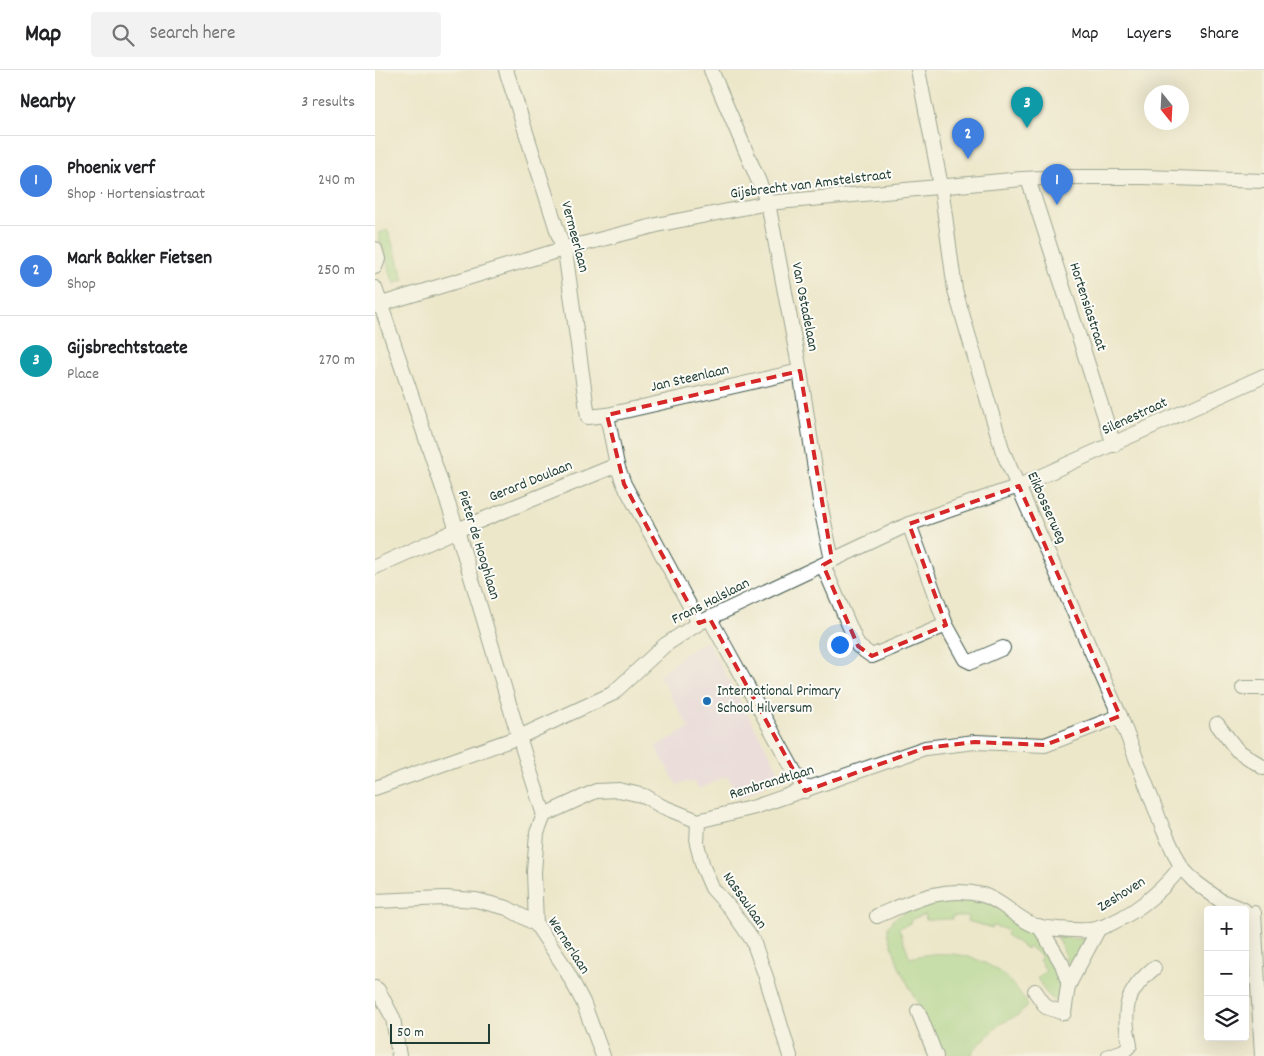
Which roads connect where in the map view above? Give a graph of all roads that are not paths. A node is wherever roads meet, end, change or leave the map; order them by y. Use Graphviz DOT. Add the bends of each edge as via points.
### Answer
graph roads {
  1 [pos="506,70"];
  2 [pos="711,70"];
  3 [pos="918,70"];
  4 [pos="1028,179"];
  5 [pos="1264,181"];
  6 [pos="941,186"];
  7 [pos="768,203"];
  8 [pos="375,248"];
  9 [pos="563,249"];
  10 [pos="375,267"];
  11 [pos="375,288"];
  12 [pos="378,305"];
  13 [pos="800,370"];
  14 [pos="1264,376"];
  15 [pos="607,415"];
  16 [pos="588,417"];
  17 [pos="1115,445"];
  18 [pos="617,465"];
  19 [pos="1019,486"];
  20 [pos="909,524"];
  21 [pos="457,530"];
  22 [pos="827,562"];
  23 [pos="375,567"];
  24 [pos="705,621"];
  25 [pos="946,624"];
  26 [pos="1003,648"];
  27 [pos="1243,688"];
  28 [pos="1264,688"];
  29 [pos="1121,716"];
  30 [pos="1217,724"];
  31 [pos="519,737"];
  32 [pos="1264,768"];
  33 [pos="375,788"];
  34 [pos="805,791"];
  35 [pos="544,815"];
  36 [pos="698,821"];
  37 [pos="1181,867"];
  38 [pos="375,901"];
  39 [pos="1252,911"];
  40 [pos="877,916"];
  41 [pos="536,924"];
  42 [pos="1039,926"];
  43 [pos="1099,928"];
  44 [pos="1154,968"];
  45 [pos="1069,985"];
  46 [pos="375,988"];
  47 [pos="1035,991"];
  48 [pos="918,1011"];
  49 [pos="399,1056"];
  50 [pos="603,1056"];
  51 [pos="790,1056"];
  52 [pos="936,1056"];
  53 [pos="1109,1056"];
  54 [pos="1262,1056"];
  1 -- 9 [label="street, Vermeerlaan"];
  2 -- 7 [label="street, Van Ostadelaan"];
  3 -- 6 [label="street, Eikbosserweg"];
  4 -- 5 [label="street, Gijsbrecht van Amstelstraat" via="1066,176"];
  4 -- 6 [label="street, Gijsbrecht van Amstelstraat"];
  4 -- 17 [label="street, Hortensiastraat"];
  6 -- 7 [label="street, Gijsbrecht van Amstelstraat"];
  6 -- 19 [label="street, Eikbosserweg" via="955,290 1003,452"];
  7 -- 9 [label="street, Gijsbrecht van Amstelstraat" via="661,224"];
  7 -- 13 [label="street, Van Ostadelaan"];
  8 -- 10 [label="street" via="378,259"];
  9 -- 12 [label="street, Gijsbrecht van Amstelstraat"];
  9 -- 16 [label="street, Vermeerlaan"];
  11 -- 12 [label="street, Pieter de Hooghlaan"];
  12 -- 21 [label="street, Pieter de Hooghlaan"];
  13 -- 15 [label="street, Jan Steenlaan"];
  13 -- 22 [label="street, Van Ostadelaan"];
  14 -- 17 [label="street, Silenestraat"];
  15 -- 16 [label="street, Jan Steenlaan"];
  15 -- 18 [label="street"];
  17 -- 19 [label="street, Silenestraat"];
  18 -- 21 [label="street, Gerard Doulaan"];
  18 -- 24 [label="street" via="624,484"];
  19 -- 20 [label="street, Frans Halslaan"];
  19 -- 29 [label="street, Eikbosserweg"];
  20 -- 22 [label="street, Frans Halslaan"];
  20 -- 25 [label="street"];
  21 -- 23 [label="street, Gerard Doulaan"];
  21 -- 31 [label="street, Pieter de Hooghlaan"];
  22 -- 24 [label="street, Frans Halslaan"];
  22 -- 25 [label="street, Van Ostadelaan" via="858,646 872,656"];
  24 -- 31 [label="street, Frans Halslaan" via="665,645 612,694"];
  24 -- 34 [label="street"];
  25 -- 26 [label="street" via="965,659 971,662"];
  27 -- 28 [label="street"];
  29 -- 34 [label="street, Rembrandtlaan" via="1045,744 975,742 925,748"];
  29 -- 37 [label="street, Eikbosserweg" via="1163,829"];
  30 -- 32 [label="street" via="1237,750"];
  31 -- 33 [label="street, Frans Halslaan"];
  31 -- 35 [label="street, Pieter de Hooghlaan"];
  34 -- 36 [label="street, Rembrandtlaan"];
  35 -- 36 [label="street" via="596,791 619,790 645,796"];
  35 -- 41 [label="street" via="537,833 534,872"];
  36 -- 51 [label="street, Nassaulaan" via="697,844 703,867 712,888 753,940"];
  37 -- 39 [label="street, Eikbosserweg" via="1221,901"];
  37 -- 43 [label="street, Zeshoven" via="1150,899"];
  38 -- 41 [label="street, Wernerlaan" via="476,900 507,908"];
  39 -- 54 [label="street"];
  40 -- 42 [label="street, Zeshoven" via="924,896 954,892 984,895"];
  41 -- 50 [label="street, Wernerlaan" via="583,1002"];
  42 -- 43 [label="street, Zeshoven" via="1075,930"];
  42 -- 45 [label="street, Zeshoven" via="1063,964"];
  43 -- 45 [label="street, Zeshoven"];
  44 -- 53 [label="street" via="1140,979 1127,1001 1125,1024 1130,1045 1124,1051"];
  45 -- 47 [label="street, Zeshoven" via="1064,1013 1046,1007"];
  46 -- 49 [label="street" via="393,1018"];
  48 -- 52 [label="street"];
}
